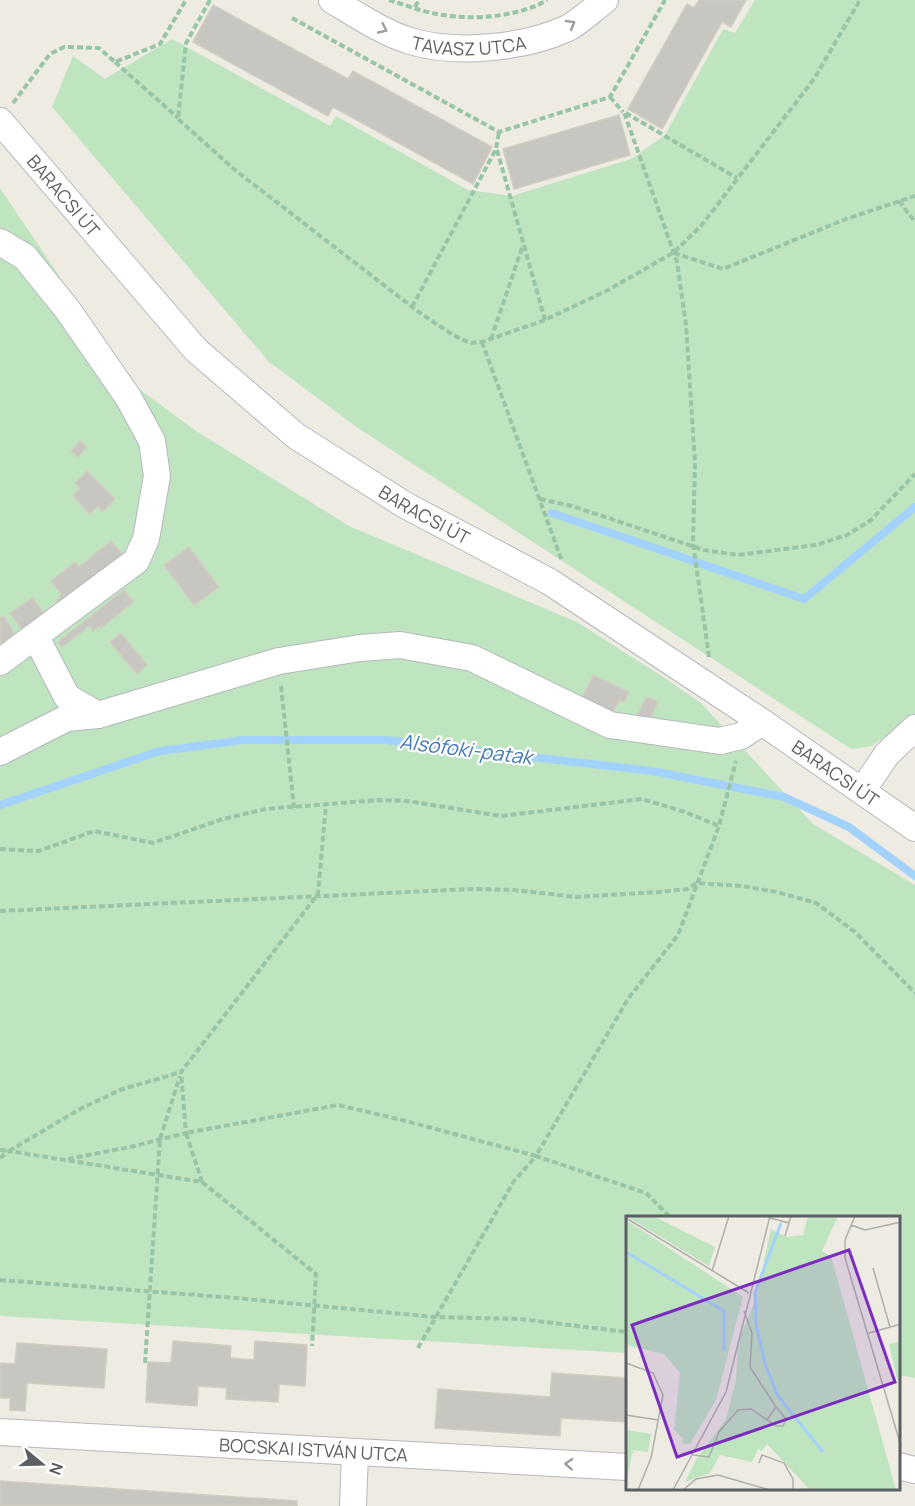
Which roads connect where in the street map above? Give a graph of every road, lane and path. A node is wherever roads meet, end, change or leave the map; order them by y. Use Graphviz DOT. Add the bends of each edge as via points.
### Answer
graph roads {
  1 [pos="186,0"];
  2 [pos="210,0"];
  3 [pos="332,0"];
  4 [pos="389,0"];
  5 [pos="419,0"];
  6 [pos="547,0"];
  7 [pos="605,0"];
  8 [pos="665,0"];
  9 [pos="860,0"];
  10 [pos="415,8"];
  11 [pos="292,18"];
  12 [pos="115,62"];
  13 [pos="610,97"];
  14 [pos="624,112"];
  15 [pos="5,114"];
  16 [pos="178,119"];
  17 [pos="499,132"];
  18 [pos="496,149"];
  19 [pos="737,178"];
  20 [pos="915,196"];
  21 [pos="899,201"];
  22 [pos="915,222"];
  23 [pos="0,242"];
  24 [pos="523,244"];
  25 [pos="673,253"];
  26 [pos="412,307"];
  27 [pos="545,320"];
  28 [pos="491,339"];
  29 [pos="482,342"];
  30 [pos="915,474"];
  31 [pos="540,499"];
  32 [pos="694,550"];
  33 [pos="565,568"];
  34 [pos="36,637"];
  35 [pos="279,661"];
  36 [pos="710,661"];
  37 [pos="0,662"];
  38 [pos="67,708"];
  39 [pos="762,722"];
  40 [pos="915,728"];
  41 [pos="0,752"];
  42 [pos="734,773"];
  43 [pos="862,791"];
  44 [pos="326,805"];
  45 [pos="294,807"];
  46 [pos="719,826"];
  47 [pos="915,828"];
  48 [pos="0,849"];
  49 [pos="697,883"];
  50 [pos="318,894"];
  51 [pos="0,911"];
  52 [pos="915,993"];
  53 [pos="181,1072"];
  54 [pos="186,1132"];
  55 [pos="159,1140"];
  56 [pos="0,1150"];
  57 [pos="9,1151"];
  58 [pos="536,1156"];
  59 [pos="0,1158"];
  60 [pos="68,1159"];
  61 [pos="157,1174"];
  62 [pos="202,1182"];
  63 [pos="669,1216"];
  64 [pos="0,1280"];
  65 [pos="149,1291"];
  66 [pos="316,1307"];
  67 [pos="434,1317"];
  68 [pos="626,1332"];
  69 [pos="312,1346"];
  70 [pos="418,1348"];
  71 [pos="146,1363"];
  72 [pos="0,1432"];
  73 [pos="356,1453"];
  74 [pos="900,1466"];
  75 [pos="626,1467"];
  76 [pos="915,1470"];
  77 [pos="353,1506"];
  1 -- 12 [label="path" via="160,44"];
  2 -- 16 [label="path" via="186,43"];
  3 -- 7 [label="street, TAVASZ UTCA, one-way" via="411,41 460,47 510,47 569,27"];
  4 -- 10 [label="path"];
  5 -- 10 [label="path"];
  6 -- 10 [label="path" via="501,15 443,15"];
  8 -- 13 [label="path"];
  9 -- 19 [label="path" via="814,79"];
  11 -- 17 [label="path"];
  12 -- 15 [label="path" via="99,48 64,48 50,54"];
  12 -- 16 [label="path"];
  13 -- 14 [label="path"];
  13 -- 17 [label="path"];
  14 -- 19 [label="path"];
  14 -- 25 [label="path"];
  15 -- 39 [label="street, BARACSI ÚT" via="196,350 296,436 405,505 550,582"];
  16 -- 26 [label="path" via="235,170"];
  17 -- 18 [label="path"];
  18 -- 24 [label="path"];
  18 -- 26 [label="path"];
  19 -- 25 [label="path" via="702,226"];
  20 -- 21 [label="path"];
  21 -- 22 [label="path"];
  21 -- 25 [label="path" via="723,269"];
  23 -- 34 [label="street" via="25,257 67,309 128,397 152,441 158,476 146,539 136,561"];
  24 -- 27 [label="path"];
  24 -- 28 [label="path"];
  25 -- 27 [label="path"];
  25 -- 32 [label="path" via="686,325 695,463"];
  26 -- 29 [label="path" via="453,335 470,343"];
  27 -- 28 [label="path"];
  28 -- 29 [label="path"];
  29 -- 31 [label="path"];
  30 -- 32 [label="path" via="871,520 847,535 769,553 738,555"];
  31 -- 32 [label="path" via="572,506"];
  31 -- 33 [label="path"];
  32 -- 36 [label="path"];
  34 -- 37 [label="street"];
  34 -- 38 [label="street"];
  35 -- 38 [label="street" via="98,715"];
  35 -- 39 [label="street" via="400,645 472,658 610,726 720,741 741,736"];
  35 -- 45 [label="path"];
  38 -- 41 [label="street"];
  39 -- 43 [label="street, BARACSI ÚT"];
  40 -- 43 [label="street" via="887,754"];
  42 -- 46 [label="path"];
  43 -- 47 [label="street, BARACSI ÚT"];
  44 -- 45 [label="path"];
  44 -- 46 [label="path" via="407,801 501,816 642,799"];
  44 -- 50 [label="path"];
  45 -- 48 [label="path" via="223,819 153,843 94,831 39,850"];
  46 -- 49 [label="path"];
  49 -- 50 [label="path" via="687,889 575,897 497,888"];
  49 -- 52 [label="path" via="742,886 816,903 855,932"];
  49 -- 58 [label="path" via="678,936 628,999"];
  50 -- 51 [label="path"];
  50 -- 53 [label="path"];
  53 -- 54 [label="path"];
  53 -- 55 [label="path"];
  53 -- 57 [label="path" via="120,1090"];
  54 -- 55 [label="path"];
  54 -- 58 [label="path" via="338,1105"];
  54 -- 62 [label="path"];
  55 -- 60 [label="path"];
  55 -- 61 [label="path"];
  56 -- 57 [label="path"];
  57 -- 59 [label="path"];
  57 -- 60 [label="path"];
  58 -- 63 [label="path" via="646,1192"];
  58 -- 67 [label="path" via="514,1181"];
  60 -- 61 [label="path"];
  61 -- 62 [label="path"];
  61 -- 65 [label="path"];
  62 -- 66 [label="path" via="316,1274"];
  64 -- 65 [label="path"];
  65 -- 66 [label="path"];
  65 -- 71 [label="path"];
  66 -- 67 [label="path"];
  66 -- 69 [label="path"];
  67 -- 68 [label="path" via="520,1319"];
  67 -- 70 [label="path"];
  72 -- 73 [label="street, BOCSKAI ISTVÁN UTCA"];
  75 -- 73 [label="street, BOCSKAI ISTVÁN UTCA, one-way"];
  73 -- 77 [label="street"];
  74 -- 76 [label="street"];
}
